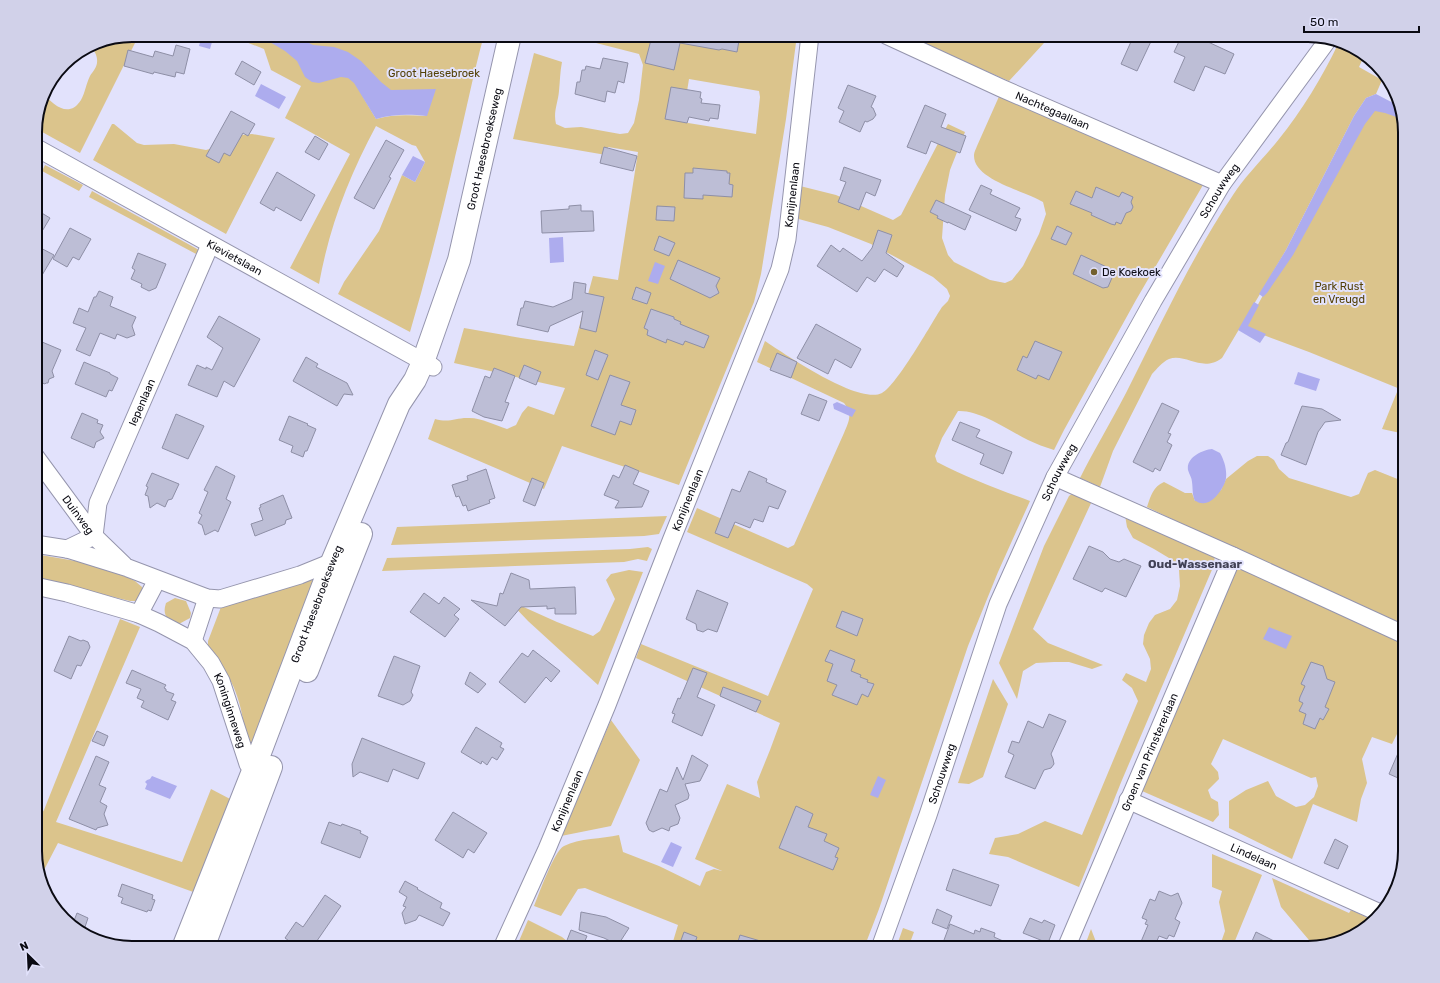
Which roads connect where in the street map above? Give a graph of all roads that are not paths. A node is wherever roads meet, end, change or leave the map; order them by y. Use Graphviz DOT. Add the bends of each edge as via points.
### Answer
graph roads {
  1 [pos="508,42"];
  2 [pos="809,42"];
  3 [pos="901,42"];
  4 [pos="1325,44"];
  5 [pos="42,151"];
  6 [pos="1222,184"];
  7 [pos="210,245"];
  8 [pos="428,365"];
  9 [pos="42,465"];
  10 [pos="1055,477"];
  11 [pos="94,536"];
  12 [pos="42,545"];
  13 [pos="67,549"];
  14 [pos="1233,556"];
  15 [pos="341,561"];
  16 [pos="128,568"];
  17 [pos="157,580"];
  18 [pos="42,588"];
  19 [pos="208,598"];
  20 [pos="139,614"];
  21 [pos="1398,632"];
  22 [pos="193,641"];
  23 [pos="260,774"];
  24 [pos="1128,800"];
  25 [pos="1375,911"];
  26 [pos="186,941"];
  27 [pos="205,941"];
  28 [pos="505,941"];
  29 [pos="883,941"];
  30 [pos="1069,941"];
  1 -- 8 [label="street, Groot Haesebroekseweg" via="458,263"];
  2 -- 28 [label="street, Konijnenlaan" via="787,239 780,269 607,705"];
  3 -- 6 [label="street, Nachtegaallaan"];
  4 -- 6 [label="street, Schouwweg"];
  5 -- 7 [label="street, Kievietslaan"];
  6 -- 10 [label="street, Schouwweg" via="1153,301"];
  7 -- 8 [label="street, Kievietslaan"];
  7 -- 11 [label="street, Iepenlaan" via="98,503"];
  8 -- 15 [label="street, Groot Haesebroekseweg" via="400,404"];
  9 -- 11 [label="street, Duinweg"];
  10 -- 14 [label="street"];
  10 -- 29 [label="street, Schouwweg" via="998,604 928,815"];
  11 -- 13 [label="street"];
  11 -- 16 [label="street, Duinweg"];
  12 -- 13 [label="street"];
  13 -- 16 [label="street"];
  14 -- 21 [label="street"];
  14 -- 24 [label="street, Groen van Prinstererlaan"];
  15 -- 19 [label="street" via="220,599"];
  15 -- 23 [label="street, Groot Haesebroekseweg"];
  16 -- 17 [label="street"];
  17 -- 19 [label="street"];
  17 -- 20 [label="street"];
  18 -- 20 [label="street, Koninginneweg"];
  19 -- 22 [label="street"];
  20 -- 22 [label="street, Koninginneweg"];
  22 -- 23 [label="street, Koninginneweg" via="211,663 221,681 248,764"];
  23 -- 26 [label="street, Groot Haesebroekseweg"];
  23 -- 27 [label="street, Groot Haesebroekseweg"];
  24 -- 25 [label="street, Lindelaan"];
  24 -- 30 [label="street, Groen van Prinstererlaan"];
}
